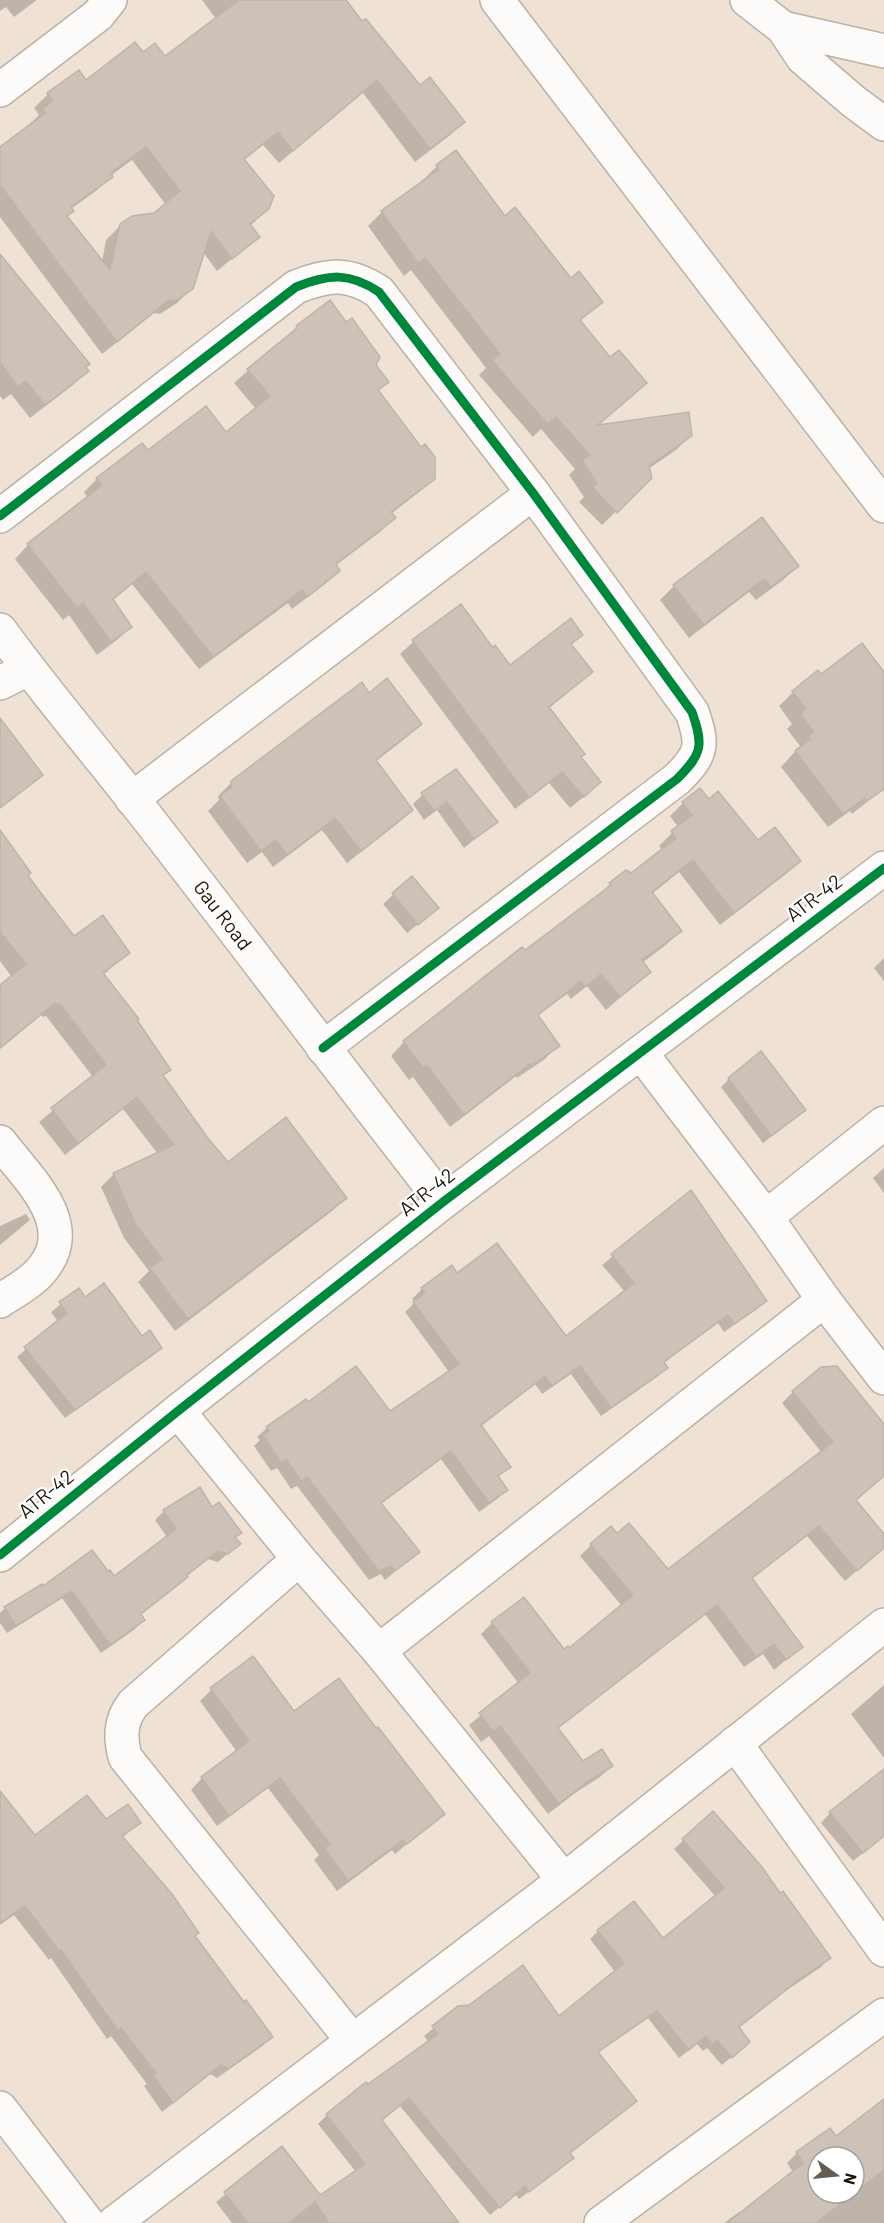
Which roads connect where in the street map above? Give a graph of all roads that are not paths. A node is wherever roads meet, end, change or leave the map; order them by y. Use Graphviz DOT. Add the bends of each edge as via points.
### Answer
graph roads {
  1 [pos="110,0"];
  2 [pos="497,0"];
  3 [pos="747,0"];
  4 [pos="783,28"];
  5 [pos="884,51"];
  6 [pos="0,90"];
  7 [pos="884,124"];
  8 [pos="533,493"];
  9 [pos="884,506"];
  10 [pos="0,516"];
  11 [pos="0,630"];
  12 [pos="14,676"];
  13 [pos="132,799"];
  14 [pos="884,868"];
  15 [pos="322,1048"];
  16 [pos="641,1053"];
  17 [pos="884,1123"];
  18 [pos="0,1142"];
  19 [pos="443,1202"];
  20 [pos="766,1217"];
  21 [pos="824,1300"];
  22 [pos="0,1301"];
  23 [pos="884,1378"];
  24 [pos="177,1411"];
  25 [pos="0,1555"];
  26 [pos="298,1559"];
  27 [pos="884,1624"];
  28 [pos="379,1651"];
  29 [pos="735,1743"];
  30 [pos="564,1880"];
  31 [pos="884,1950"];
  32 [pos="884,2015"];
  33 [pos="352,2040"];
  34 [pos="0,2108"];
  35 [pos="10,2143"];
  36 [pos="88,2223"];
  37 [pos="114,2223"];
  38 [pos="601,2223"];
  1 -- 6 [label="street" via="98,15"];
  2 -- 9 [label="street"];
  3 -- 4 [label="street"];
  4 -- 5 [label="street"];
  4 -- 7 [label="street" via="803,58"];
  8 -- 10 [label="street" via="379,292 361,280 338,277 316,279 297,287"];
  8 -- 13 [label="street"];
  8 -- 15 [label="street" via="692,712 700,735 698,751 677,779"];
  11 -- 12 [label="street, Gau Road"];
  12 -- 13 [label="street, Gau Road"];
  13 -- 15 [label="street, Gau Road"];
  14 -- 16 [label="street, ATR-42"];
  15 -- 19 [label="street, Gau Road"];
  16 -- 19 [label="street, ATR-42"];
  16 -- 20 [label="street"];
  17 -- 20 [label="street"];
  18 -- 22 [label="street" via="44,1198 56,1224 55,1244 48,1262 36,1276"];
  19 -- 24 [label="street, ATR-42"];
  20 -- 21 [label="street"];
  21 -- 23 [label="street"];
  21 -- 28 [label="street"];
  24 -- 25 [label="street, ATR-42"];
  24 -- 26 [label="street"];
  26 -- 28 [label="street"];
  26 -- 33 [label="street" via="133,1704 125,1714 122,1743 126,1757"];
  27 -- 29 [label="street"];
  28 -- 30 [label="street"];
  29 -- 30 [label="street"];
  29 -- 31 [label="street"];
  30 -- 33 [label="street"];
  32 -- 38 [label="street"];
  33 -- 37 [label="street"];
  34 -- 35 [label="street"];
  35 -- 36 [label="street"];
}
